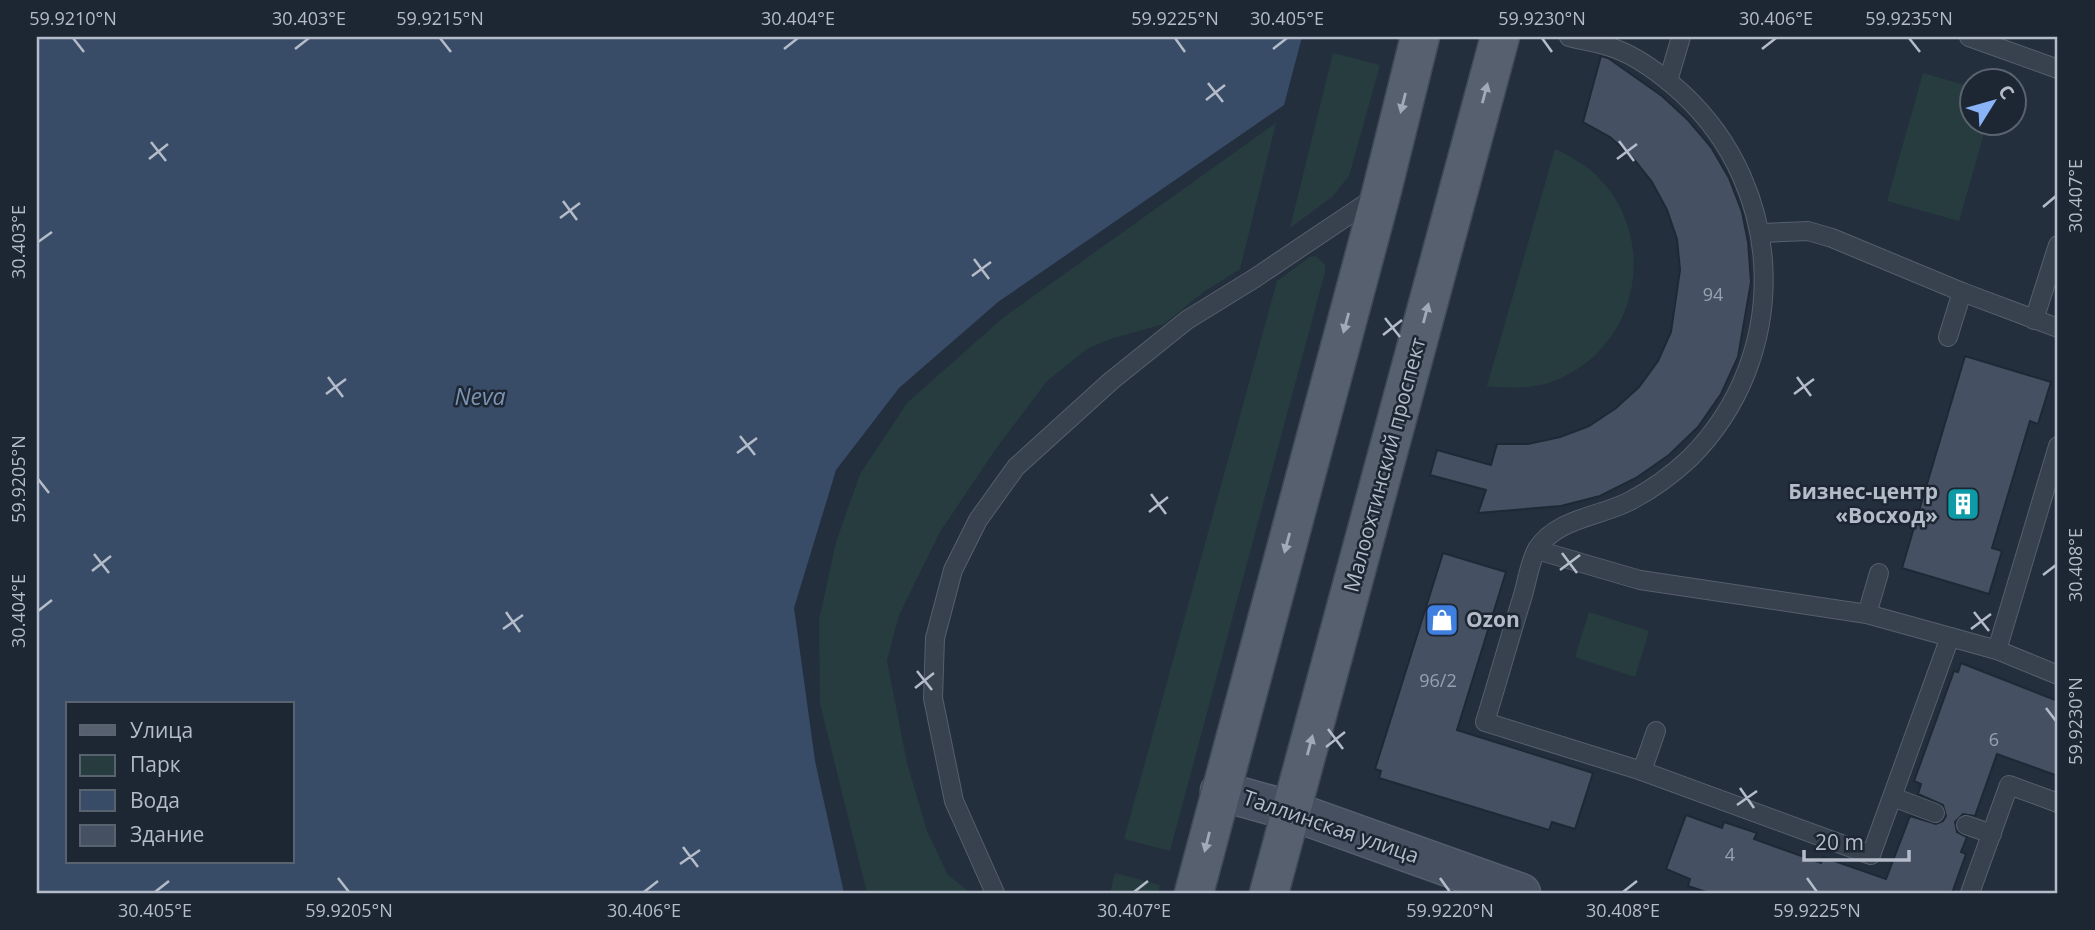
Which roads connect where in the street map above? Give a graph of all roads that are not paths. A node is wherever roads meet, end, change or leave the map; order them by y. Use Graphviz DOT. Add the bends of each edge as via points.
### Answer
graph roads {
  1 [pos="1420,37"];
  2 [pos="1500,37"];
  3 [pos="1569,37"];
  4 [pos="1681,37"];
  5 [pos="1969,37"];
  6 [pos="2058,69"];
  7 [pos="1668,81"];
  8 [pos="1381,194"];
  9 [pos="1760,233"];
  10 [pos="2058,246"];
  11 [pos="1962,292"];
  12 [pos="2034,320"];
  13 [pos="2058,328"];
  14 [pos="1948,337"];
  15 [pos="2058,446"];
  16 [pos="1537,550"];
  17 [pos="1879,573"];
  18 [pos="1867,614"];
  19 [pos="1950,636"];
  20 [pos="1997,650"];
  21 [pos="2058,675"];
  22 [pos="1656,731"];
  23 [pos="1642,771"];
  24 [pos="1220,791"];
  25 [pos="1893,797"];
  26 [pos="2058,803"];
  27 [pos="1292,811"];
  28 [pos="1935,813"];
  29 [pos="1966,825"];
  30 [pos="1992,834"];
  31 [pos="995,893"];
  32 [pos="1194,893"];
  33 [pos="1269,893"];
  34 [pos="1521,893"];
  35 [pos="1970,893"];
  1 -- 8 [label="main road, one-way"];
  27 -- 2 [label="main road, Малоохтинский проспект, one-way"];
  3 -- 7 [label="lane" via="1615,48"];
  4 -- 7 [label="lane"];
  5 -- 6 [label="lane"];
  7 -- 9 [label="lane" via="1699,109 1732,157"];
  8 -- 24 [label="main road, one-way"];
  8 -- 31 [label="lane" via="1187,320 1111,381 1016,467 978,520 953,570 935,638 933,698 954,802"];
  9 -- 11 [label="lane" via="1808,231 1832,238"];
  9 -- 16 [label="lane" via="1764,265 1760,330 1733,401 1713,431 1661,482 1630,501 1562,525"];
  10 -- 12 [label="lane"];
  11 -- 12 [label="lane"];
  11 -- 14 [label="lane"];
  12 -- 13 [label="lane"];
  15 -- 20 [label="lane"];
  16 -- 18 [label="lane" via="1640,580"];
  16 -- 23 [label="lane" via="1485,722"];
  17 -- 18 [label="lane"];
  18 -- 19 [label="lane"];
  19 -- 20 [label="lane"];
  19 -- 25 [label="lane"];
  20 -- 21 [label="lane"];
  22 -- 23 [label="lane"];
  23 -- 25 [label="lane" via="1871,855"];
  24 -- 27 [label="street, Таллинская улица"];
  24 -- 32 [label="main road, one-way"];
  25 -- 28 [label="lane"];
  26 -- 30 [label="lane" via="2009,785"];
  27 -- 33 [label="main road, Малоохтинский проспект"];
  27 -- 34 [label="street, Таллинская улица"];
  29 -- 30 [label="lane"];
  30 -- 35 [label="lane"];
}
